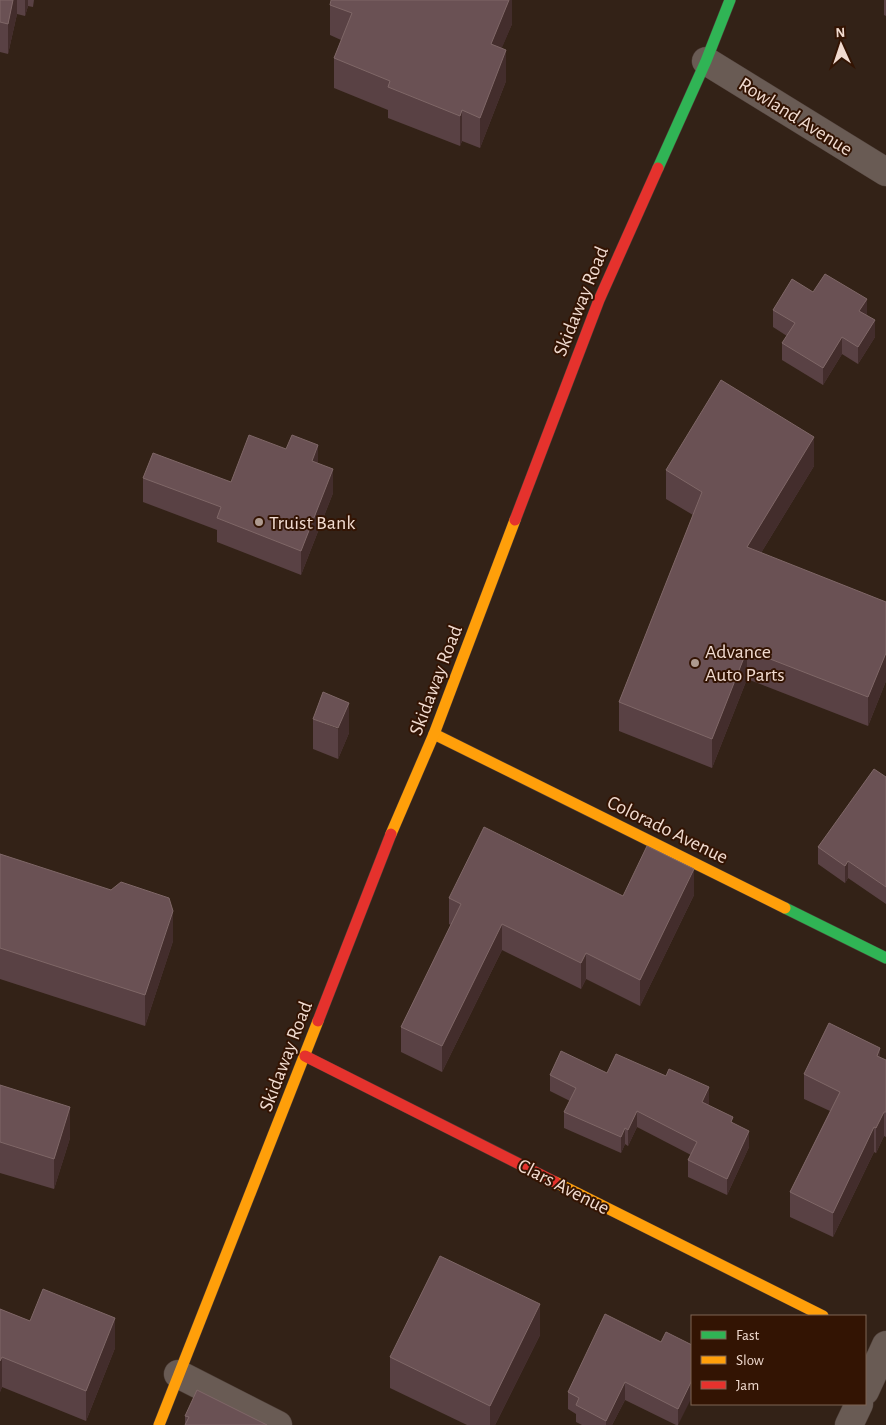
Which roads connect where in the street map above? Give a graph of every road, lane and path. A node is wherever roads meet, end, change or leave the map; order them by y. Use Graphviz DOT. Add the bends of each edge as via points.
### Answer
graph roads {
  1 [pos="730,0"];
  2 [pos="706,61"];
  3 [pos="886,172"];
  4 [pos="434,734"];
  5 [pos="886,958"];
  6 [pos="306,1056"];
  7 [pos="821,1315"];
  8 [pos="880,1344"];
  9 [pos="178,1374"];
  10 [pos="866,1388"];
  11 [pos="859,1405"];
  12 [pos="159,1425"];
  13 [pos="278,1425"];
  14 [pos="849,1425"];
  1 -- 2 [label="main road, Skidaway Road"];
  2 -- 3 [label="street, Rowland Avenue"];
  2 -- 4 [label="main road, Skidaway Road" via="599,300"];
  4 -- 5 [label="main road, Colorado Avenue"];
  4 -- 6 [label="main road, Skidaway Road" via="375,873"];
  6 -- 7 [label="main road, Clars Avenue"];
  6 -- 9 [label="main road, Skidaway Road"];
  8 -- 10 [label="street"];
  9 -- 12 [label="main road, Skidaway Road"];
  9 -- 13 [label="street"];
  11 -- 14 [label="street"];
}
